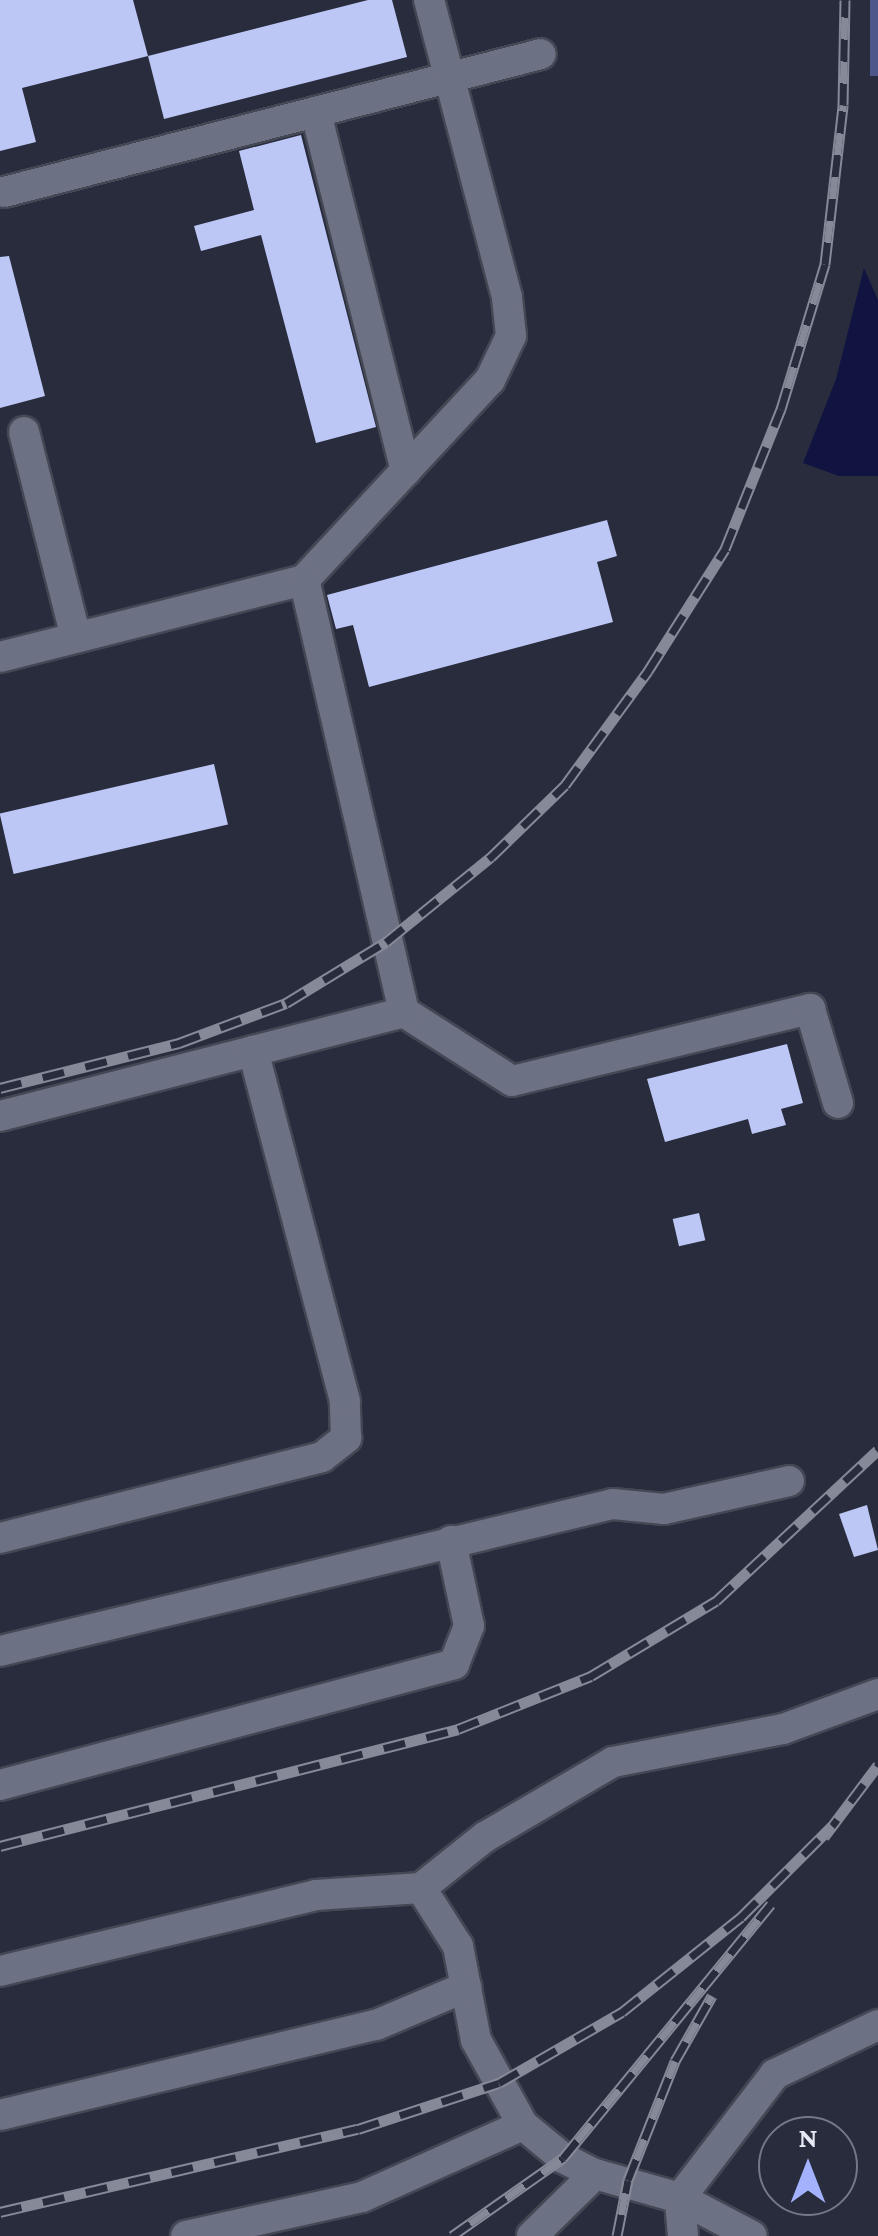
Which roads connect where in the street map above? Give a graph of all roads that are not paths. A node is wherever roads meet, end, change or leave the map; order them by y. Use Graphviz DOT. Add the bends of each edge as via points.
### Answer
graph roads {
  1 [pos="429,0"];
  2 [pos="542,54"];
  3 [pos="450,79"];
  4 [pos="316,113"];
  5 [pos="4,192"];
  6 [pos="24,432"];
  7 [pos="406,471"];
  8 [pos="304,580"];
  9 [pos="76,638"];
  10 [pos="0,658"];
  11 [pos="404,1012"];
  12 [pos="253,1050"];
  13 [pos="838,1103"];
  14 [pos="0,1116"];
  15 [pos="789,1480"];
  16 [pos="0,1538"];
  17 [pos="451,1541"];
  18 [pos="0,1652"];
  19 [pos="878,1694"];
  20 [pos="0,1785"];
  21 [pos="421,1888"];
  22 [pos="0,1971"];
  23 [pos="466,1987"];
  24 [pos="878,2025"];
  25 [pos="0,2114"];
  26 [pos="523,2125"];
  27 [pos="595,2174"];
  28 [pos="680,2198"];
  29 [pos="186,2236"];
  30 [pos="532,2236"];
  31 [pos="683,2236"];
  32 [pos="752,2236"];
  1 -- 3 [label="lane"];
  2 -- 3 [label="lane"];
  3 -- 4 [label="lane"];
  3 -- 7 [label="lane" via="507,297 511,336 490,380"];
  4 -- 5 [label="lane"];
  4 -- 7 [label="lane"];
  6 -- 9 [label="lane"];
  7 -- 8 [label="lane"];
  8 -- 9 [label="lane"];
  8 -- 11 [label="lane"];
  9 -- 10 [label="lane"];
  11 -- 12 [label="lane"];
  11 -- 13 [label="lane" via="512,1081 810,1010"];
  12 -- 14 [label="lane"];
  12 -- 16 [label="lane" via="345,1401 346,1438 322,1458"];
  15 -- 17 [label="lane" via="664,1508 613,1504"];
  17 -- 18 [label="lane"];
  17 -- 20 [label="lane" via="469,1626 454,1664"];
  19 -- 21 [label="lane" via="783,1729 613,1762 485,1837"];
  21 -- 22 [label="lane" via="316,1894"];
  21 -- 23 [label="lane" via="458,1946"];
  23 -- 25 [label="lane" via="376,2025"];
  23 -- 26 [label="lane" via="476,2040"];
  24 -- 28 [label="lane" via="776,2074"];
  26 -- 27 [label="lane" via="562,2158"];
  26 -- 29 [label="lane" via="362,2197"];
  27 -- 28 [label="lane"];
  27 -- 30 [label="lane"];
  28 -- 31 [label="lane"];
  28 -- 32 [label="lane"];
}
